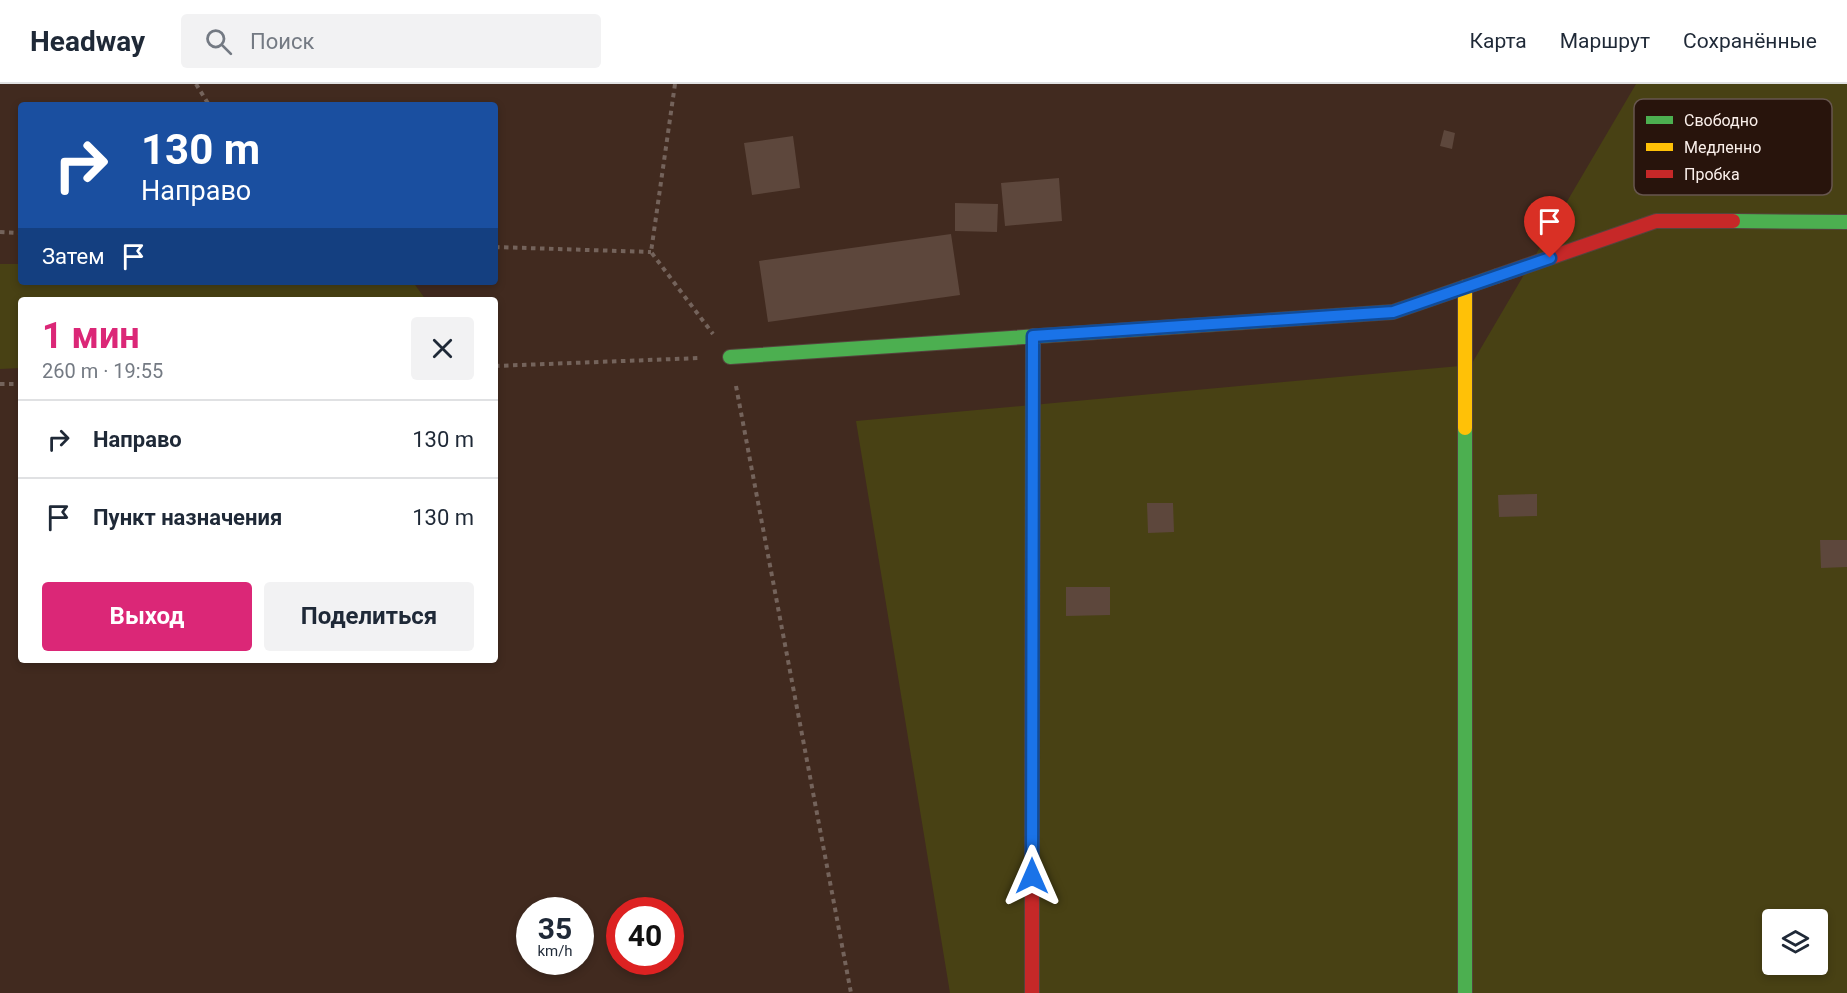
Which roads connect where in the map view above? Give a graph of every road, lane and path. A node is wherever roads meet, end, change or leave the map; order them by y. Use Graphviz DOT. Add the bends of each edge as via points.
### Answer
graph roads {
  1 [pos="196,84"];
  2 [pos="675,84"];
  3 [pos="207,102"];
  4 [pos="1847,222"];
  5 [pos="0,232"];
  6 [pos="18,233"];
  7 [pos="498,247"];
  8 [pos="651,252"];
  9 [pos="1465,287"];
  10 [pos="1033,336"];
  11 [pos="730,357"];
  12 [pos="498,366"];
  13 [pos="0,384"];
  14 [pos="18,384"];
  15 [pos="851,993"];
  16 [pos="1032,993"];
  17 [pos="1465,993"];
  1 -- 3 [label="path"];
  2 -- 8 [label="path"];
  4 -- 9 [label="street" via="1656,221"];
  5 -- 6 [label="path"];
  7 -- 8 [label="path"];
  8 -- 11 [label="path"];
  9 -- 10 [label="street" via="1393,312"];
  9 -- 17 [label="street"];
  10 -- 11 [label="street"];
  10 -- 16 [label="street"];
  11 -- 12 [label="path"];
  11 -- 15 [label="path"];
  13 -- 14 [label="path"];
}
